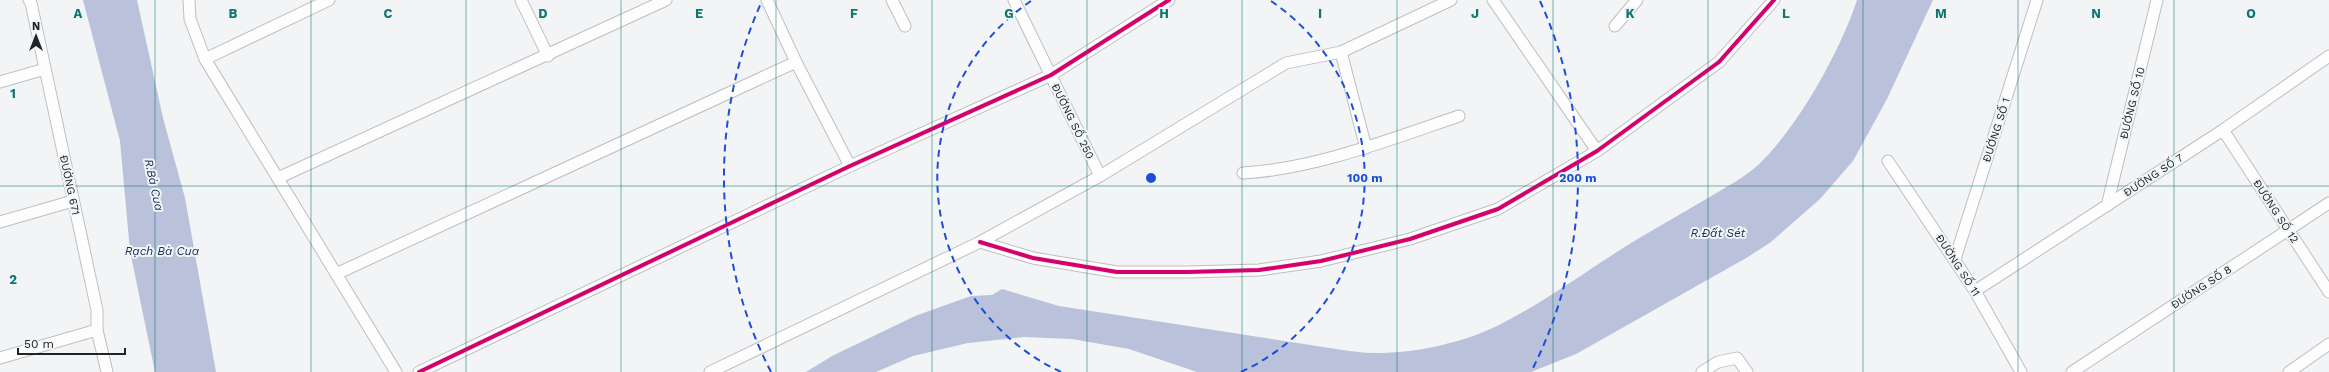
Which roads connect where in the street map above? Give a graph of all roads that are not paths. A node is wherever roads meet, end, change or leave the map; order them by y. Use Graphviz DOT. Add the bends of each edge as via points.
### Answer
graph roads {
  1 [pos="29,0"];
  2 [pos="189,0"];
  3 [pos="329,0"];
  4 [pos="521,0"];
  5 [pos="666,0"];
  6 [pos="767,0"];
  7 [pos="892,0"];
  8 [pos="1014,0"];
  9 [pos="1169,0"];
  10 [pos="1451,0"];
  11 [pos="1493,0"];
  12 [pos="1637,0"];
  13 [pos="1774,0"];
  14 [pos="2037,0"];
  15 [pos="2157,0"];
  16 [pos="905,26"];
  17 [pos="1615,26"];
  18 [pos="1341,52"];
  19 [pos="548,56"];
  20 [pos="2329,56"];
  21 [pos="205,59"];
  22 [pos="796,62"];
  23 [pos="45,69"];
  24 [pos="1051,75"];
  25 [pos="0,82"];
  26 [pos="1459,116"];
  27 [pos="2223,130"];
  28 [pos="1366,148"];
  29 [pos="1597,151"];
  30 [pos="1888,161"];
  31 [pos="850,166"];
  32 [pos="1243,173"];
  33 [pos="1100,176"];
  34 [pos="278,178"];
  35 [pos="74,201"];
  36 [pos="2329,203"];
  37 [pos="2107,206"];
  38 [pos="0,222"];
  39 [pos="2288,230"];
  40 [pos="980,242"];
  41 [pos="1955,259"];
  42 [pos="336,274"];
  43 [pos="1976,291"];
  44 [pos="2329,292"];
  45 [pos="97,330"];
  46 [pos="2329,344"];
  47 [pos="0,358"];
  48 [pos="107,372"];
  49 [pos="396,372"];
  50 [pos="419,372"];
  51 [pos="710,372"];
  52 [pos="1702,372"];
  53 [pos="1747,372"];
  54 [pos="2021,372"];
  55 [pos="2072,372"];
  56 [pos="2289,372"];
  1 -- 23 [label="street, ĐƯỜNG 671"];
  2 -- 21 [label="street" via="190,19"];
  3 -- 21 [label="street"];
  4 -- 19 [label="street"];
  5 -- 19 [label="street"];
  6 -- 22 [label="street"];
  7 -- 16 [label="street"];
  8 -- 24 [label="street, ĐƯỜNG SỐ 250"];
  9 -- 24 [label="street"];
  10 -- 18 [label="street"];
  11 -- 29 [label="street"];
  12 -- 17 [label="street"];
  13 -- 29 [label="street" via="1718,62"];
  14 -- 41 [label="street, ĐƯỜNG SỐ 1"];
  15 -- 37 [label="street, ĐƯỜNG SỐ 10"];
  18 -- 28 [label="street"];
  18 -- 33 [label="street" via="1286,63"];
  19 -- 34 [label="street"];
  20 -- 27 [label="street, ĐƯỜNG SỐ 7"];
  21 -- 34 [label="street"];
  22 -- 31 [label="street"];
  22 -- 42 [label="street"];
  23 -- 25 [label="street"];
  23 -- 35 [label="street, ĐƯỜNG 671"];
  24 -- 31 [label="street"];
  24 -- 33 [label="street, ĐƯỜNG SỐ 250"];
  26 -- 28 [label="street"];
  27 -- 37 [label="street, ĐƯỜNG SỐ 7"];
  27 -- 39 [label="street, ĐƯỜNG SỐ 12"];
  28 -- 32 [label="street" via="1269,171"];
  29 -- 40 [label="street" via="1498,209 1410,239 1321,261 1259,270 1117,272 1033,258"];
  30 -- 41 [label="street, ĐƯỜNG SỐ 11"];
  31 -- 50 [label="street"];
  33 -- 40 [label="street"];
  34 -- 42 [label="street"];
  35 -- 38 [label="street"];
  35 -- 45 [label="street, ĐƯỜNG 671" via="97,310"];
  36 -- 39 [label="street, ĐƯỜNG SỐ 8"];
  37 -- 43 [label="street, ĐƯỜNG SỐ 7"];
  39 -- 44 [label="street, ĐƯỜNG SỐ 12"];
  39 -- 55 [label="street, ĐƯỜNG SỐ 8"];
  40 -- 51 [label="street"];
  41 -- 43 [label="street, ĐƯỜNG SỐ 11"];
  42 -- 49 [label="street"];
  43 -- 54 [label="street, ĐƯỜNG SỐ 11"];
  45 -- 47 [label="street"];
  45 -- 48 [label="street, ĐƯỜNG 671"];
  46 -- 56 [label="street"];
  52 -- 53 [label="street" via="1718,362 1737,358"];
}
